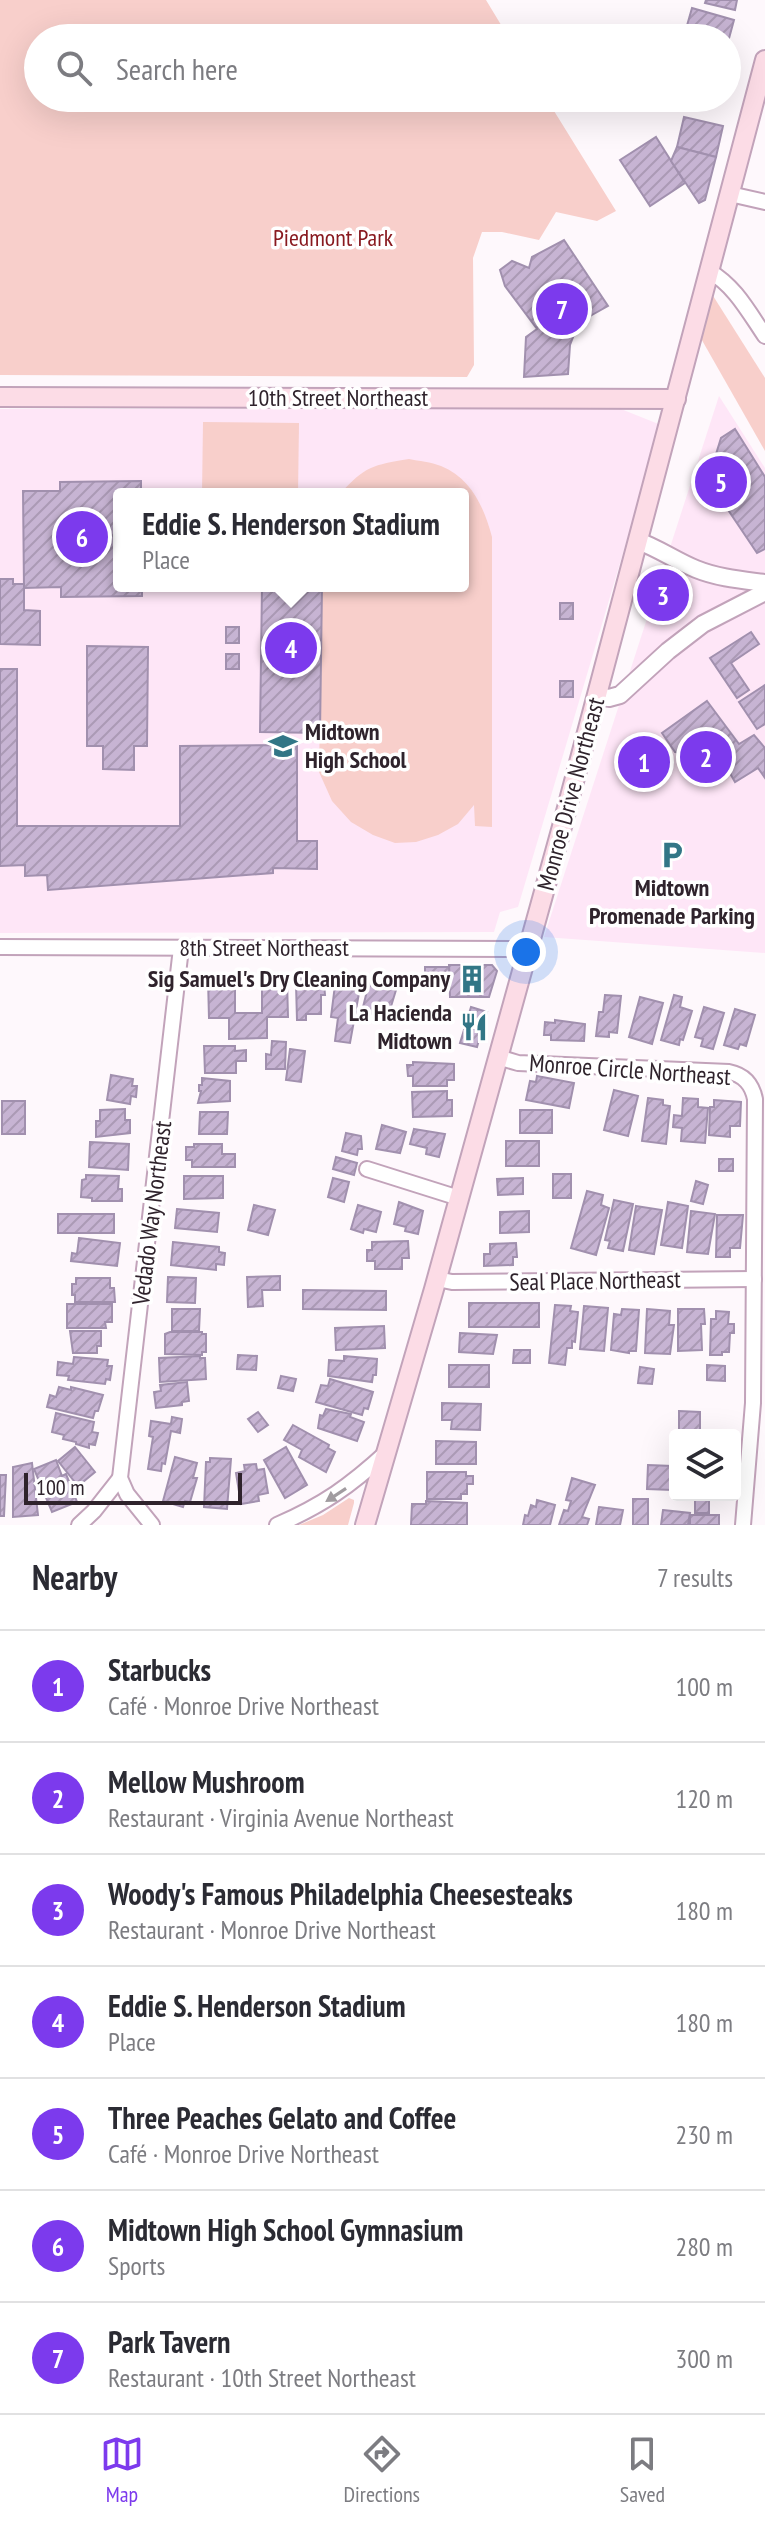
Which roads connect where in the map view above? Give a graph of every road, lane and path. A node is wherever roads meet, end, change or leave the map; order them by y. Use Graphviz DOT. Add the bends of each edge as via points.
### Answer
graph roads {
  1 [pos="765,60"];
  2 [pos="730,194"];
  3 [pos="765,202"];
  4 [pos="709,271"];
  5 [pos="765,336"];
  6 [pos="0,397"];
  7 [pos="676,399"];
  8 [pos="638,541"];
  9 [pos="765,583"];
  10 [pos="765,592"];
  11 [pos="597,696"];
  12 [pos="0,947"];
  13 [pos="181,948"];
  14 [pos="528,949"];
  15 [pos="498,1057"];
  16 [pos="367,1169"];
  17 [pos="459,1198"];
  18 [pos="437,1279"];
  19 [pos="754,1279"];
  20 [pos="387,1452"];
  21 [pos="120,1478"];
  22 [pos="79,1525"];
  23 [pos="152,1525"];
  24 [pos="277,1525"];
  25 [pos="365,1525"];
  26 [pos="743,1525"];
  1 -- 2 [label="main road, Monroe Drive Northeast"];
  2 -- 3 [label="street"];
  2 -- 4 [label="main road, Monroe Drive Northeast"];
  4 -- 5 [label="street" via="736,293"];
  4 -- 7 [label="main road, Monroe Drive Northeast"];
  6 -- 7 [label="main road, 10th Street Northeast"];
  7 -- 8 [label="main road, Monroe Drive Northeast"];
  8 -- 9 [label="street" via="700,571"];
  8 -- 11 [label="main road, Monroe Drive Northeast"];
  10 -- 11 [label="street" via="703,624 620,695"];
  11 -- 14 [label="main road, Monroe Drive Northeast"];
  12 -- 13 [label="street, 8th Street Northeast"];
  13 -- 14 [label="street, 8th Street Northeast"];
  13 -- 21 [label="street, Vedado Way Northeast"];
  14 -- 15 [label="main road, Monroe Drive Northeast"];
  15 -- 17 [label="main road, Monroe Drive Northeast"];
  15 -- 19 [label="street, Monroe Circle Northeast" via="518,1063 729,1072 745,1079 755,1099"];
  16 -- 17 [label="street"];
  17 -- 18 [label="main road, Monroe Drive Northeast"];
  18 -- 19 [label="street, Seal Place Northeast"];
  18 -- 20 [label="main road, Monroe Drive Northeast"];
  19 -- 26 [label="street, Monroe Circle Northeast" via="753,1403"];
  20 -- 24 [label="street, one-way" via="351,1485"];
  20 -- 25 [label="main road, Monroe Drive Northeast"];
  21 -- 22 [label="street"];
  21 -- 23 [label="street"];
}
